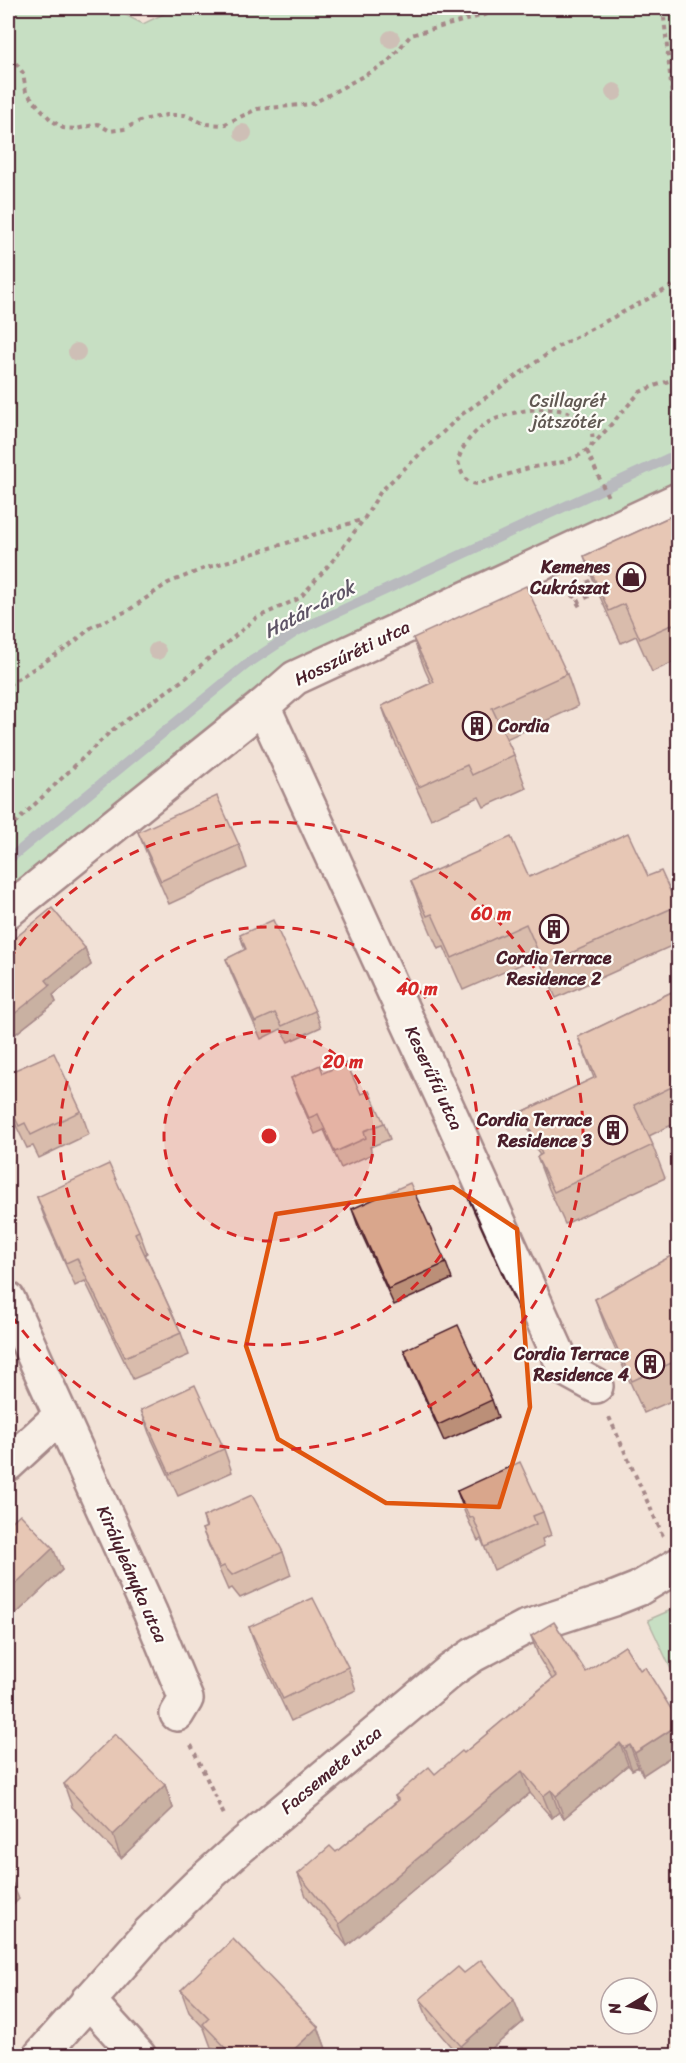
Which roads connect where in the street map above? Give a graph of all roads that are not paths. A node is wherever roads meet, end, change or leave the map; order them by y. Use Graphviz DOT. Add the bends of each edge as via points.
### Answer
graph roads {
  1 [pos="678,500"];
  2 [pos="263,706"];
  3 [pos="8,911"];
  4 [pos="8,1299"];
  5 [pos="596,1386"];
  6 [pos="61,1415"];
  7 [pos="8,1464"];
  8 [pos="677,1566"];
  9 [pos="177,1714"];
  10 [pos="88,2000"];
  11 [pos="40,2055"];
  12 [pos="139,2055"];
  1 -- 2 [label="street, Hosszúréti utca" via="295,678"];
  2 -- 3 [label="street, Hosszúréti utca"];
  2 -- 5 [label="street, Keserűfű utca" via="565,1369"];
  4 -- 6 [label="street, Királyleányka utca"];
  6 -- 7 [label="street"];
  6 -- 9 [label="street, Királyleányka utca" via="186,1699"];
  8 -- 10 [label="street, Facsemete utca" via="613,1599 524,1628 450,1671 239,1848 150,1932"];
  10 -- 11 [label="street, Facsemete utca"];
  10 -- 12 [label="street"];
}
